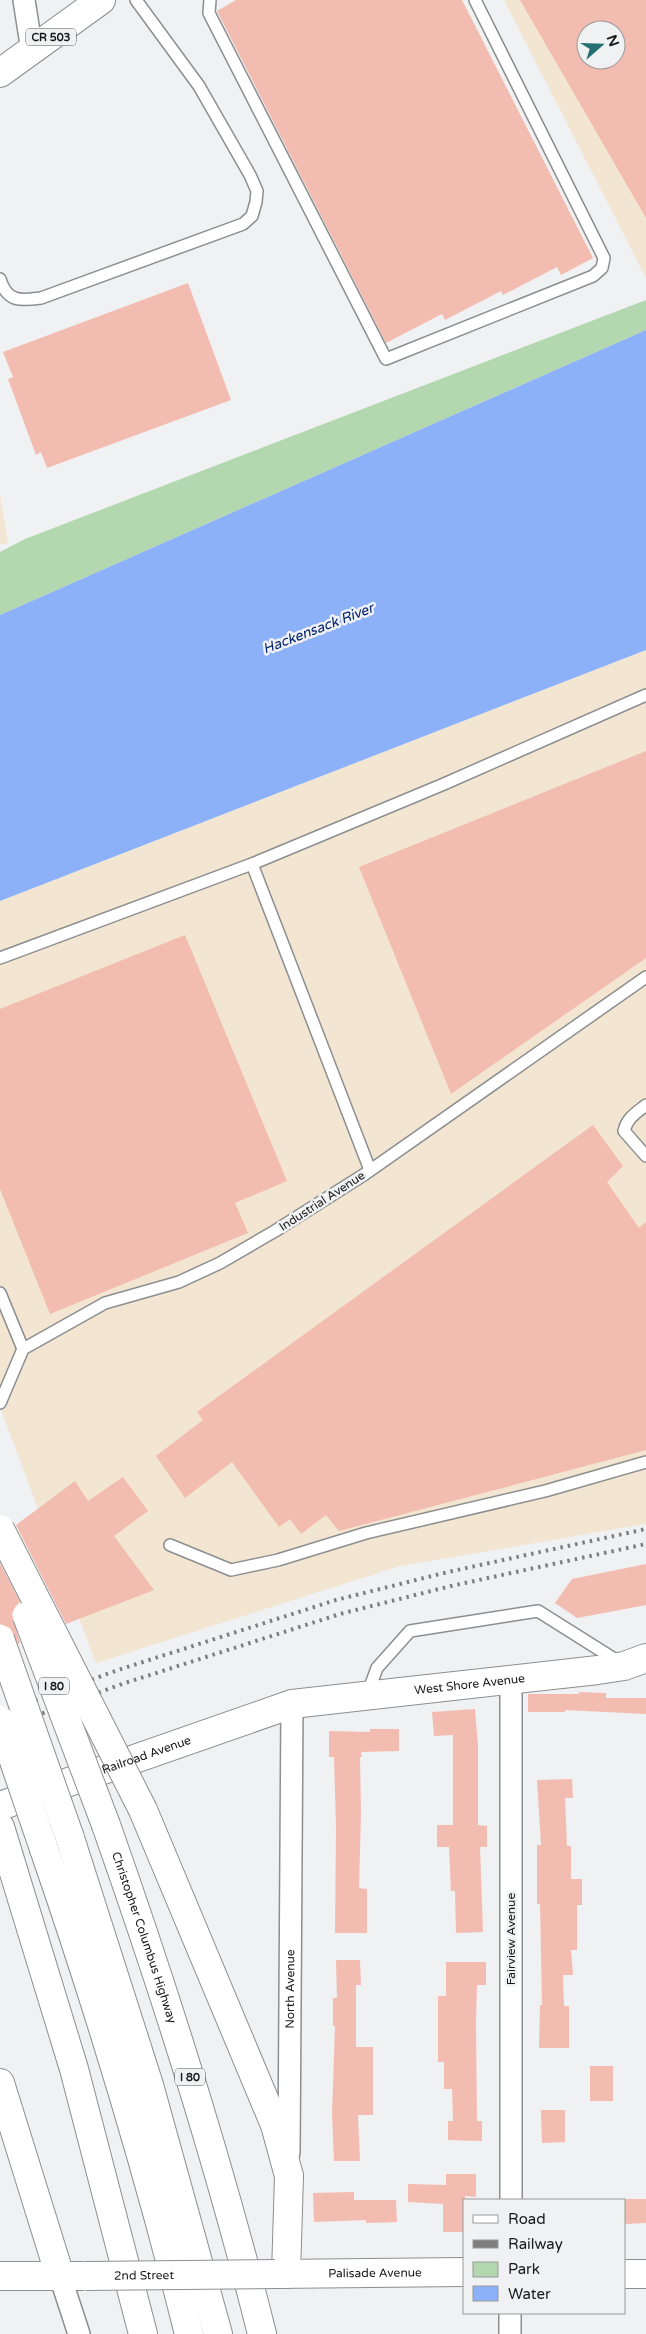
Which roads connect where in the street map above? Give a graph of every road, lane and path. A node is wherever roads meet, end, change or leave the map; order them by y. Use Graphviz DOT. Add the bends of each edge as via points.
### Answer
graph roads {
  1 [pos="24,0"];
  2 [pos="101,0"];
  3 [pos="136,0"];
  4 [pos="210,0"];
  5 [pos="475,0"];
  6 [pos="32,51"];
  7 [pos="0,73"];
  8 [pos="0,279"];
  9 [pos="646,695"];
  10 [pos="252,864"];
  11 [pos="0,958"];
  12 [pos="646,977"];
  13 [pos="646,1106"];
  14 [pos="646,1156"];
  15 [pos="370,1170"];
  16 [pos="0,1293"];
  17 [pos="23,1349"];
  18 [pos="0,1403"];
  19 [pos="646,1462"];
  20 [pos="0,1529"];
  21 [pos="170,1545"];
  22 [pos="0,1548"];
  23 [pos="0,1639"];
  24 [pos="635,1662"];
  25 [pos="510,1678"];
  26 [pos="367,1694"];
  27 [pos="292,1704"];
  28 [pos="0,1720"];
  29 [pos="0,1806"];
  30 [pos="0,1827"];
  31 [pos="0,2083"];
  32 [pos="289,2176"];
  33 [pos="511,2199"];
  34 [pos="463,2272"];
  35 [pos="280,2274"];
  36 [pos="626,2274"];
  37 [pos="646,2274"];
  38 [pos="0,2276"];
  39 [pos="73,2276"];
  40 [pos="510,2314"];
  41 [pos="79,2334"];
  42 [pos="144,2334"];
  43 [pos="189,2334"];
  44 [pos="218,2334"];
  45 [pos="262,2334"];
  46 [pos="510,2334"];
  1 -- 6 [label="street"];
  2 -- 6 [label="main road, CR 503"];
  3 -- 8 [label="lane" via="200,86 250,175 257,191 252,216 243,224 41,298 22,300 9,295"];
  4 -- 5 [label="lane" via="209,13 386,359 593,276 602,268 604,258"];
  6 -- 7 [label="main road, CR 503"];
  9 -- 10 [label="lane"];
  10 -- 11 [label="lane"];
  10 -- 15 [label="lane"];
  12 -- 15 [label="lane, Industrial Avenue"];
  13 -- 14 [label="lane" via="632,1116 624,1131"];
  15 -- 17 [label="lane, Industrial Avenue" via="220,1263 180,1282 105,1303"];
  16 -- 17 [label="lane"];
  17 -- 18 [label="lane"];
  19 -- 21 [label="lane" via="545,1491 231,1570"];
  20 -- 32 [label="main road, bridge" via="143,1810 275,2125"];
  22 -- 45 [label="main road, Christopher Columbus Highway / I 80, bridge" via="106,1825 155,1968 200,2110"];
  23 -- 44 [label="main road, I 80, bridge" via="70,1838 146,2076"];
  24 -- 25 [label="main road, West Shore Avenue"];
  24 -- 26 [label="lane" via="538,1611 410,1631 377,1668"];
  25 -- 26 [label="main road, West Shore Avenue"];
  25 -- 33 [label="street, Fairview Avenue"];
  26 -- 27 [label="main road, West Shore Avenue"];
  27 -- 29 [label="main road, Railroad Avenue"];
  27 -- 32 [label="street, North Avenue"];
  28 -- 43 [label="main road, bridge" via="124,2101"];
  30 -- 42 [label="main road" via="71,2060"];
  31 -- 39 [label="main road"];
  32 -- 35 [label="main road, North Avenue"];
  34 -- 35 [label="main road, Palisade Avenue"];
  35 -- 39 [label="main road, 2nd Street, bridge"];
  36 -- 37 [label="main road"];
  38 -- 39 [label="main road, 2nd Street"];
  39 -- 41 [label="street"];
  40 -- 46 [label="street"];
}
